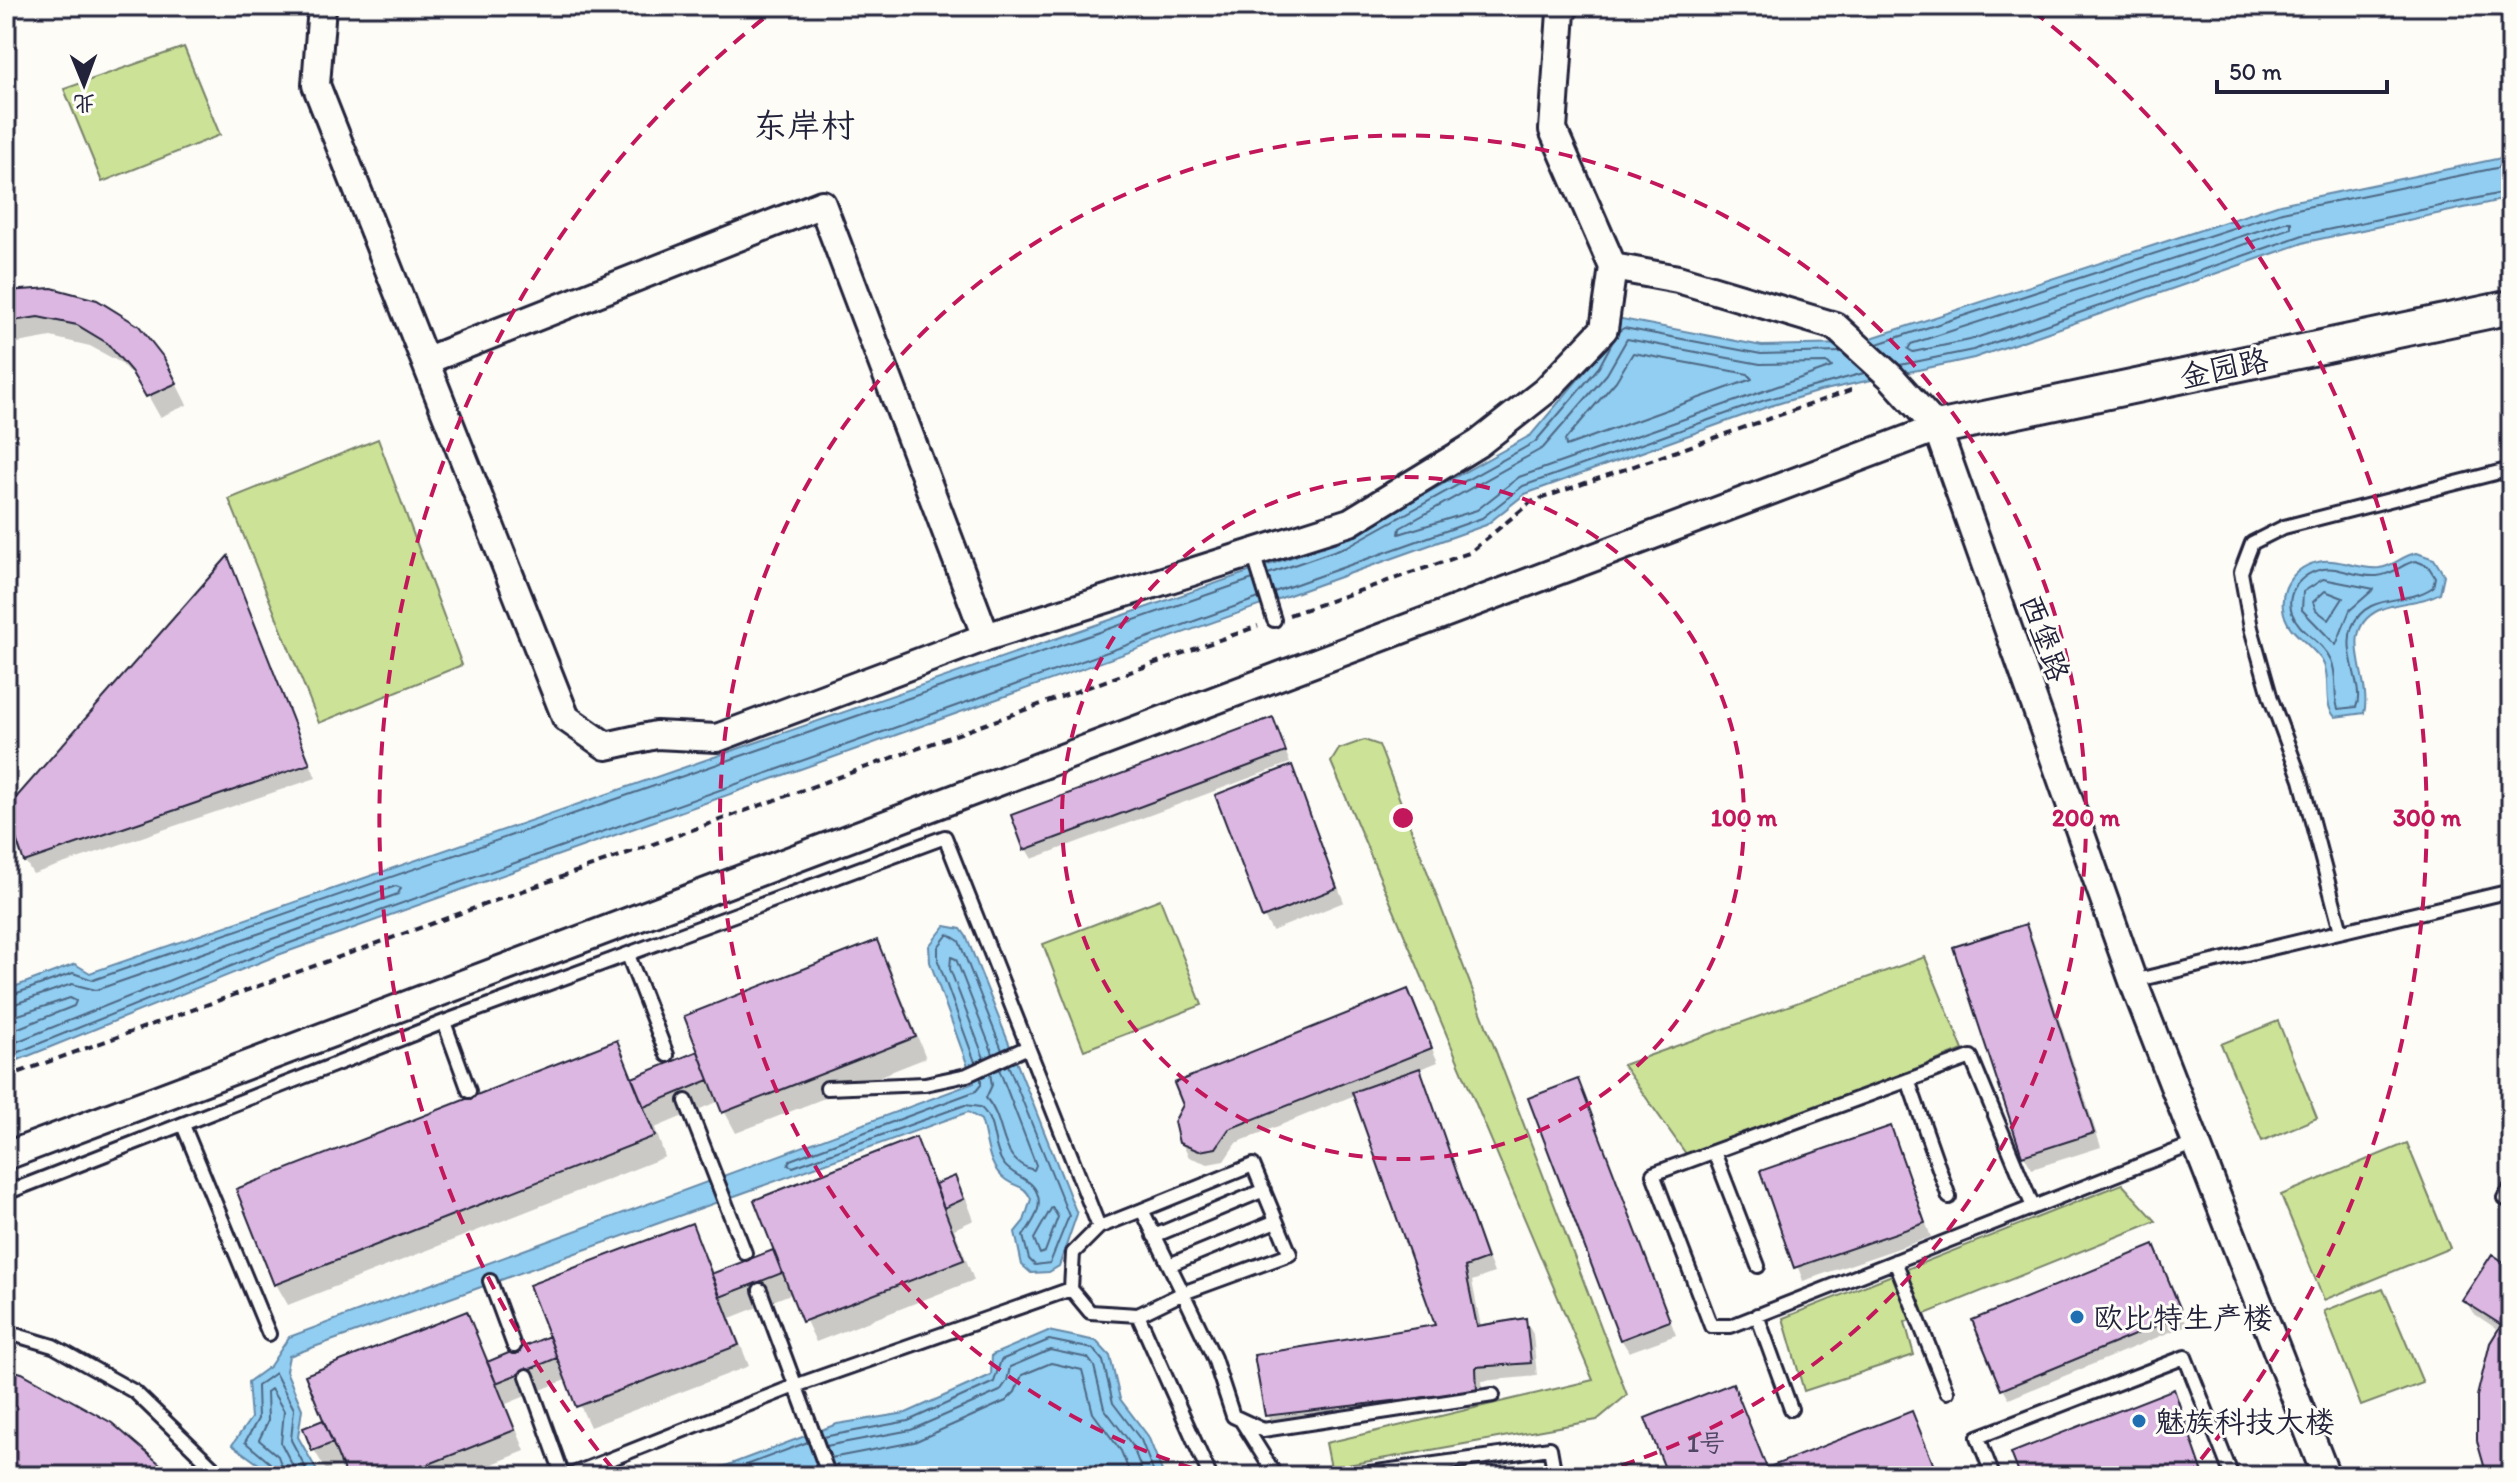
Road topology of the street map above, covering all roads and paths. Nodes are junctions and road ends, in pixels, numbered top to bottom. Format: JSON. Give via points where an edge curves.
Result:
{"nodes":[{"id":1,"x":322,"y":6,"type":"edge"},
{"id":2,"x":1566,"y":6,"type":"edge"},
{"id":3,"x":1613,"y":267,"type":"junction"},
{"id":4,"x":2511,"y":307,"type":"edge"},
{"id":5,"x":425,"y":361,"type":"junction"},
{"id":6,"x":1854,"y":389,"type":"dead end"},
{"id":7,"x":1937,"y":428,"type":"junction"},
{"id":8,"x":2511,"y":469,"type":"edge"},
{"id":9,"x":1253,"y":553,"type":"junction"},
{"id":10,"x":1274,"y":620,"type":"junction"},
{"id":11,"x":986,"y":637,"type":"junction"},
{"id":12,"x":2511,"y":891,"type":"edge"},
{"id":13,"x":2341,"y":931,"type":"junction"},
{"id":14,"x":628,"y":955,"type":"junction"},
{"id":15,"x":2133,"y":981,"type":"junction"},
{"id":16,"x":444,"y":1022,"type":"junction"},
{"id":17,"x":1023,"y":1050,"type":"junction"},
{"id":18,"x":667,"y":1055,"type":"dead end"},
{"id":19,"x":6,"y":1077,"type":"edge"},
{"id":20,"x":1908,"y":1080,"type":"junction"},
{"id":21,"x":827,"y":1088,"type":"dead end"},
{"id":22,"x":469,"y":1091,"type":"dead end"},
{"id":23,"x":686,"y":1101,"type":"dead end"},
{"id":24,"x":183,"y":1125,"type":"junction"},
{"id":25,"x":2196,"y":1143,"type":"junction"},
{"id":26,"x":1714,"y":1152,"type":"junction"},
{"id":27,"x":6,"y":1156,"type":"edge"},
{"id":28,"x":2511,"y":1187,"type":"edge"},
{"id":29,"x":1264,"y":1190,"type":"junction"},
{"id":30,"x":6,"y":1193,"type":"edge"},
{"id":31,"x":1949,"y":1197,"type":"dead end"},
{"id":32,"x":2511,"y":1202,"type":"edge"},
{"id":33,"x":2033,"y":1207,"type":"junction"},
{"id":34,"x":1142,"y":1210,"type":"junction"},
{"id":35,"x":1276,"y":1221,"type":"junction"},
{"id":36,"x":1099,"y":1227,"type":"junction"},
{"id":37,"x":1154,"y":1236,"type":"junction"},
{"id":38,"x":745,"y":1253,"type":"dead end"},
{"id":39,"x":1895,"y":1261,"type":"junction"},
{"id":40,"x":1169,"y":1265,"type":"junction"},
{"id":41,"x":1758,"y":1266,"type":"dead end"},
{"id":42,"x":490,"y":1281,"type":"dead end"},
{"id":43,"x":1071,"y":1289,"type":"junction"},
{"id":44,"x":760,"y":1290,"type":"dead end"},
{"id":45,"x":1183,"y":1293,"type":"junction"},
{"id":46,"x":1138,"y":1315,"type":"junction"},
{"id":47,"x":1757,"y":1315,"type":"junction"},
{"id":48,"x":6,"y":1331,"type":"edge"},
{"id":49,"x":269,"y":1334,"type":"dead end"},
{"id":50,"x":514,"y":1346,"type":"dead end"},
{"id":51,"x":527,"y":1376,"type":"dead end"},
{"id":52,"x":795,"y":1386,"type":"junction"},
{"id":53,"x":1947,"y":1392,"type":"dead end"},
{"id":54,"x":1493,"y":1395,"type":"dead end"},
{"id":55,"x":1791,"y":1409,"type":"dead end"},
{"id":56,"x":1241,"y":1420,"type":"junction"},
{"id":57,"x":2322,"y":1475,"type":"edge"},
{"id":58,"x":222,"y":1476,"type":"edge"},
{"id":59,"x":565,"y":1476,"type":"edge"},
{"id":60,"x":829,"y":1476,"type":"edge"},
{"id":61,"x":1210,"y":1476,"type":"edge"},
{"id":62,"x":1276,"y":1476,"type":"edge"},
{"id":63,"x":1348,"y":1476,"type":"edge"},
{"id":64,"x":1555,"y":1476,"type":"edge"},
{"id":65,"x":1993,"y":1476,"type":"edge"},
{"id":66,"x":2232,"y":1476,"type":"edge"}],
"edges":[{"from":1,"to":5,"type":"street","via":[[316,85]]},
{"from":2,"to":3,"type":"street","via":[[1561,12],[1553,130]]},
{"from":3,"to":7,"type":"street","name":"西堡路","via":[[1678,279],[1840,329]]},
{"from":3,"to":9,"type":"street","via":[[1604,329],[1545,391],[1490,435],[1350,522]]},
{"from":4,"to":7,"type":"street","name":"金园路"},
{"from":5,"to":11,"type":"street","via":[[566,718],[606,746],[656,735],[717,738]]},
{"from":5,"to":11,"type":"street","via":[[822,204]]},
{"from":6,"to":10,"type":"path","via":[[1531,502],[1469,553]]},
{"from":7,"to":15,"type":"street","name":"西堡路"},
{"from":7,"to":27,"type":"street"},
{"from":8,"to":13,"type":"lane","via":[[2284,527],[2252,543],[2241,572],[2251,628],[2301,780]]},
{"from":9,"to":10,"type":"lane"},
{"from":9,"to":11,"type":"street"},
{"from":10,"to":19,"type":"path"},
{"from":12,"to":13,"type":"lane"},
{"from":13,"to":15,"type":"lane"},
{"from":14,"to":16,"type":"lane"},
{"from":14,"to":17,"type":"lane","via":[[945,837]]},
{"from":14,"to":18,"type":"lane"},
{"from":15,"to":25,"type":"street","name":"西堡路"},
{"from":16,"to":22,"type":"lane"},
{"from":16,"to":24,"type":"lane"},
{"from":17,"to":21,"type":"lane","via":[[967,1075],[889,1088]]},
{"from":17,"to":36,"type":"lane"},
{"from":20,"to":26,"type":"lane"},
{"from":20,"to":31,"type":"lane"},
{"from":20,"to":33,"type":"lane","via":[[1971,1057]]},
{"from":23,"to":38,"type":"lane"},
{"from":24,"to":30,"type":"lane"},
{"from":24,"to":49,"type":"lane"},
{"from":25,"to":33,"type":"lane"},
{"from":25,"to":57,"type":"street","name":"西堡路"},
{"from":26,"to":41,"type":"lane"},
{"from":26,"to":47,"type":"lane","via":[[1653,1174],[1711,1326],[1731,1326]]},
{"from":28,"to":32,"type":"lane","via":[[2504,1198]]},
{"from":29,"to":34,"type":"lane","via":[[1253,1165]]},
{"from":29,"to":35,"type":"lane"},
{"from":29,"to":37,"type":"lane"},
{"from":33,"to":39,"type":"lane"},
{"from":34,"to":36,"type":"lane"},
{"from":34,"to":37,"type":"lane"},
{"from":35,"to":40,"type":"lane"},
{"from":35,"to":45,"type":"lane","via":[[1290,1254]]},
{"from":36,"to":43,"type":"lane","via":[[1073,1253]]},
{"from":37,"to":40,"type":"lane"},
{"from":39,"to":47,"type":"lane"},
{"from":39,"to":53,"type":"lane"},
{"from":40,"to":45,"type":"lane"},
{"from":42,"to":50,"type":"lane"},
{"from":43,"to":46,"type":"lane","via":[[1090,1312]]},
{"from":43,"to":52,"type":"lane"},
{"from":44,"to":52,"type":"lane"},
{"from":45,"to":46,"type":"lane"},
{"from":45,"to":56,"type":"lane","via":[[1214,1358],[1233,1416]]},
{"from":46,"to":61,"type":"lane"},
{"from":47,"to":55,"type":"lane"},
{"from":48,"to":58,"type":"lane","via":[[53,1346],[135,1392]]},
{"from":51,"to":59,"type":"lane"},
{"from":52,"to":59,"type":"lane"},
{"from":52,"to":60,"type":"lane"},
{"from":54,"to":56,"type":"lane","via":[[1263,1430]]},
{"from":56,"to":62,"type":"lane"},
{"from":63,"to":64,"type":"lane","via":[[1550,1448]]},
{"from":65,"to":66,"type":"lane","via":[[1978,1437],[2185,1357]]}]}
